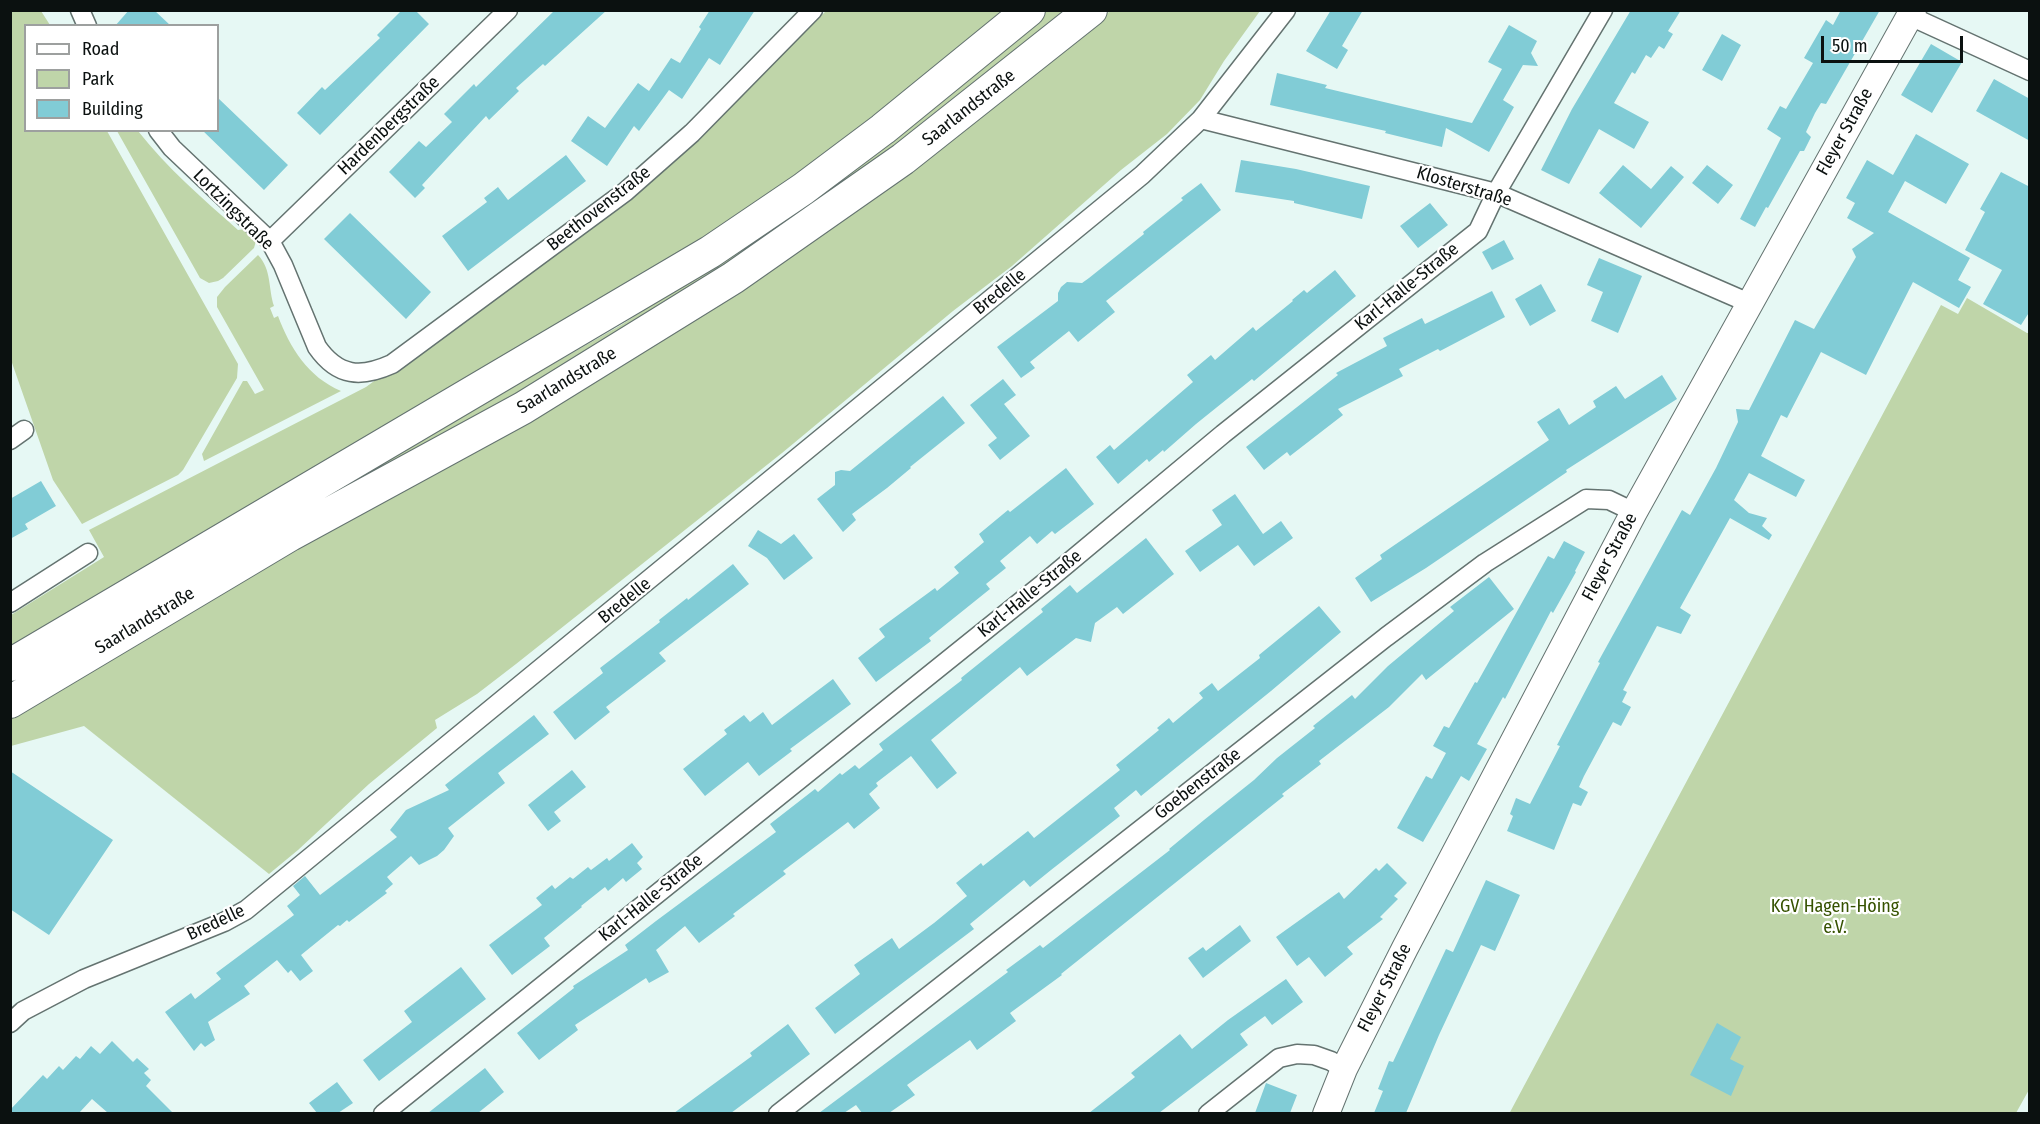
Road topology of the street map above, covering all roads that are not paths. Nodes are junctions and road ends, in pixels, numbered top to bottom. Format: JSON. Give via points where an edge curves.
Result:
{"nodes":[{"id":1,"x":508,"y":10,"type":"edge"},
{"id":2,"x":813,"y":10,"type":"edge"},
{"id":3,"x":1029,"y":10,"type":"edge"},
{"id":4,"x":1091,"y":10,"type":"edge"},
{"id":5,"x":1286,"y":10,"type":"edge"},
{"id":6,"x":1603,"y":10,"type":"edge"},
{"id":7,"x":1912,"y":13,"type":"edge"},
{"id":8,"x":2030,"y":71,"type":"edge"},
{"id":9,"x":1201,"y":119,"type":"junction"},
{"id":10,"x":159,"y":132,"type":"edge"},
{"id":11,"x":1496,"y":193,"type":"junction"},
{"id":12,"x":270,"y":241,"type":"junction"},
{"id":13,"x":1749,"y":303,"type":"junction"},
{"id":14,"x":361,"y":374,"type":"joint"},
{"id":15,"x":1634,"y":512,"type":"junction"},
{"id":16,"x":88,"y":553,"type":"dead end"},
{"id":17,"x":10,"y":603,"type":"edge"},
{"id":18,"x":10,"y":665,"type":"edge"},
{"id":19,"x":10,"y":702,"type":"edge"},
{"id":20,"x":10,"y":1023,"type":"edge"},
{"id":21,"x":1344,"y":1069,"type":"junction"},
{"id":22,"x":383,"y":1113,"type":"edge"},
{"id":23,"x":778,"y":1113,"type":"edge"},
{"id":24,"x":1208,"y":1113,"type":"edge"},
{"id":25,"x":1326,"y":1113,"type":"edge"}],
"edges":[{"from":1,"to":12,"type":"street","name":"Hardenbergstraße"},
{"from":2,"to":14,"type":"street","name":"Beethovenstraße","via":[[692,133],[625,192],[392,364]]},
{"from":3,"to":18,"type":"highway","name":"Saarlandstraße","via":[[883,129],[710,252]]},
{"from":4,"to":19,"type":"highway","name":"Saarlandstraße","via":[[903,159],[733,278],[523,408],[290,535]]},
{"from":5,"to":9,"type":"street","name":"Bredelle"},
{"from":6,"to":11,"type":"street","name":"Karl-Halle-Straße"},
{"from":7,"to":8,"type":"street"},
{"from":7,"to":13,"type":"street","name":"Fleyer Straße"},
{"from":9,"to":11,"type":"street","name":"Klosterstraße"},
{"from":9,"to":20,"type":"street","name":"Bredelle","via":[[1142,175],[246,910],[84,979],[23,1011]]},
{"from":10,"to":12,"type":"street","name":"Lortzingstraße","via":[[171,148]]},
{"from":11,"to":13,"type":"street","name":"Klosterstraße"},
{"from":11,"to":22,"type":"street","name":"Karl-Halle-Straße","via":[[1478,231]]},
{"from":12,"to":14,"type":"street","name":"Lortzingstraße","via":[[322,356],[346,372]]},
{"from":13,"to":15,"type":"street","name":"Fleyer Straße"},
{"from":15,"to":21,"type":"street","name":"Fleyer Straße"},
{"from":15,"to":23,"type":"street","name":"Goebenstraße","via":[[1608,500],[1586,500],[1485,563]]},
{"from":16,"to":17,"type":"street"},
{"from":21,"to":24,"type":"street","via":[[1314,1055],[1279,1058]]},
{"from":21,"to":25,"type":"street","name":"Fleyer Straße"}]}
